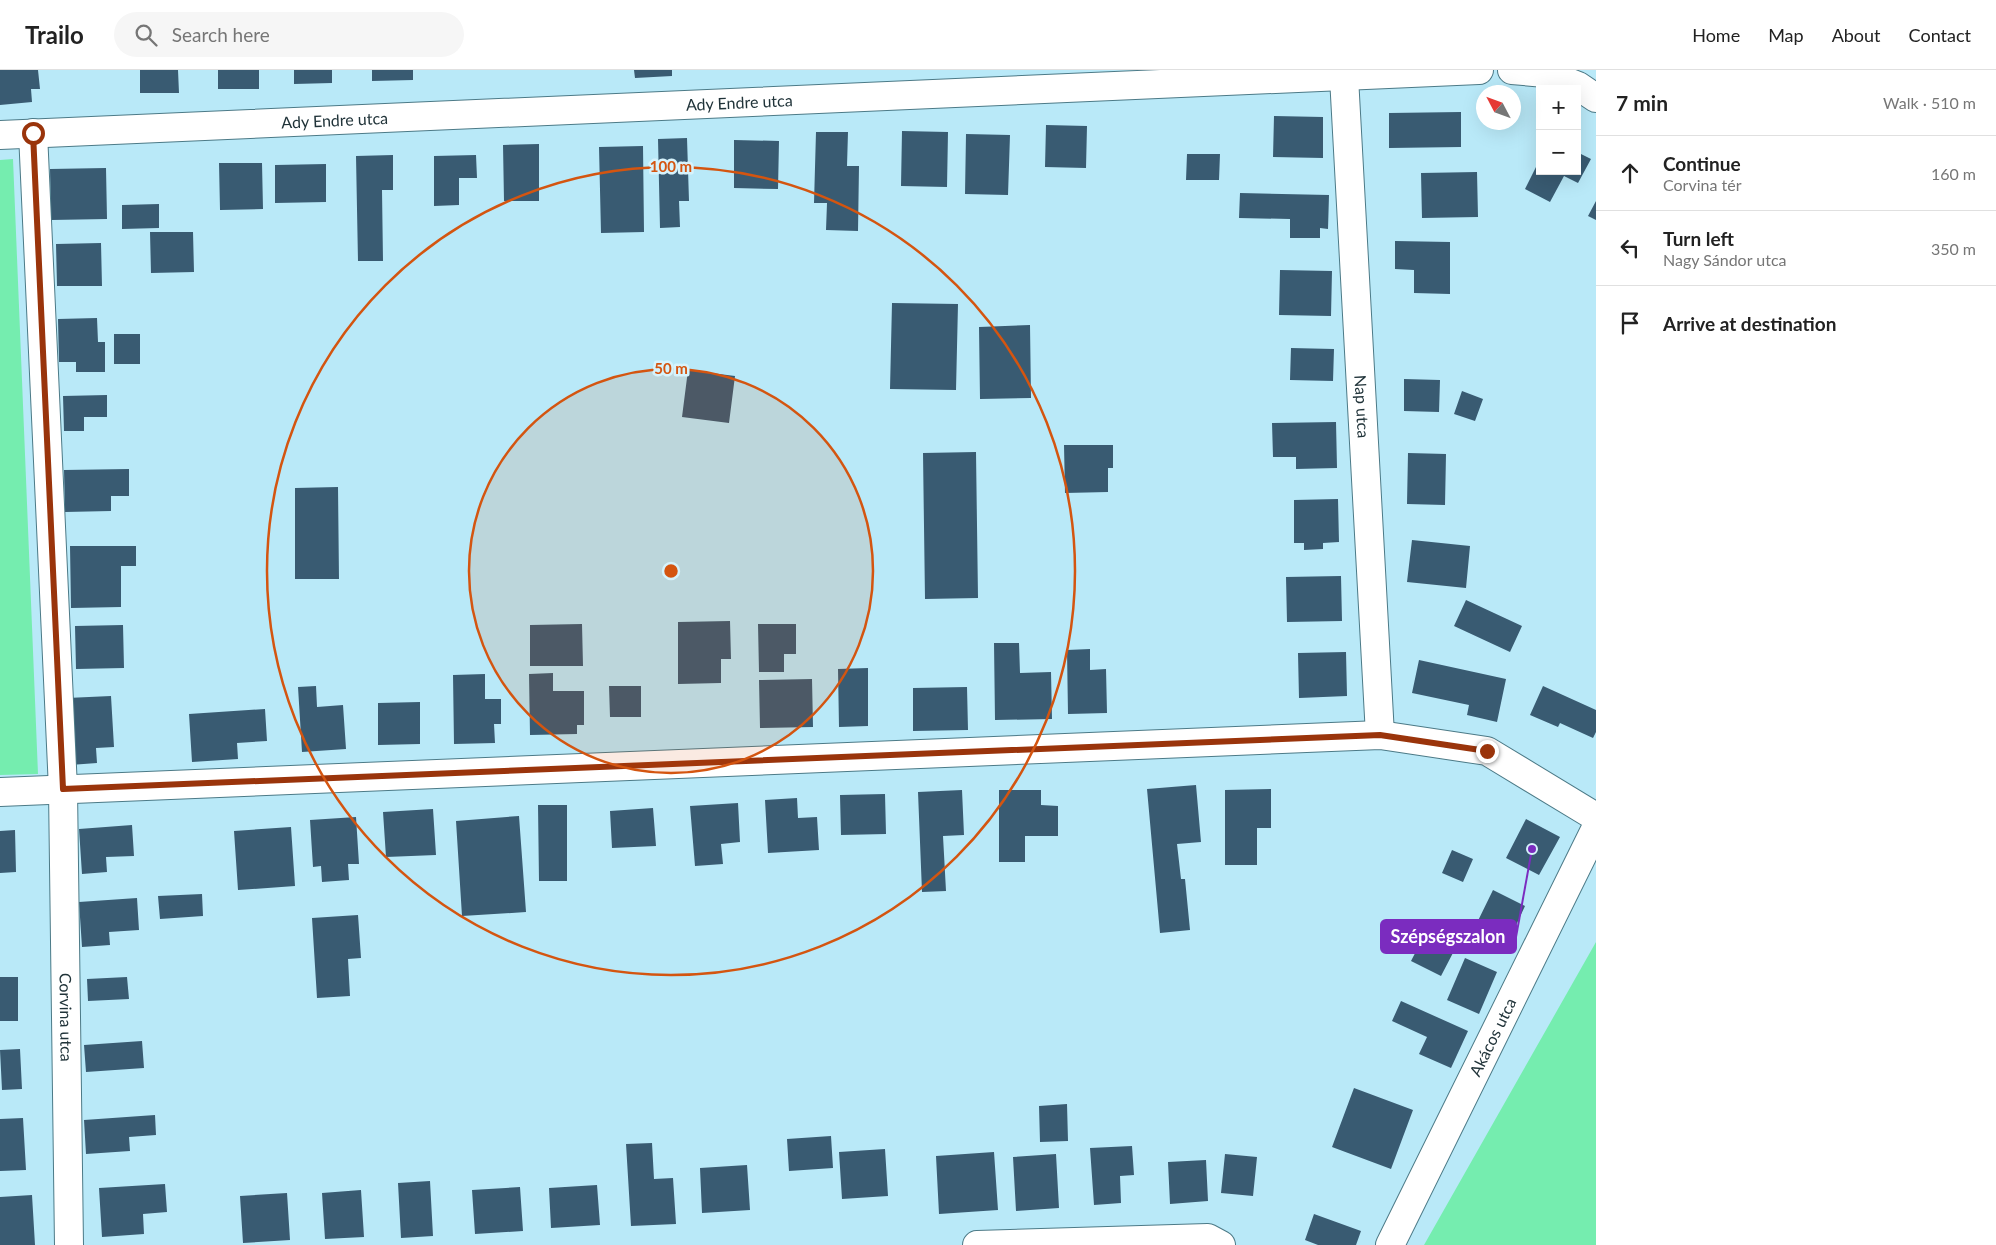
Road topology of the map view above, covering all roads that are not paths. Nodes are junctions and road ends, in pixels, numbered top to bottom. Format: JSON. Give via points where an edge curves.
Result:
{"nodes":[{"id":1,"x":1479,"y":70,"type":"edge"},
{"id":2,"x":1512,"y":70,"type":"edge"},
{"id":3,"x":1344,"y":77,"type":"junction"},
{"id":4,"x":1596,"y":98,"type":"edge"},
{"id":5,"x":33,"y":133,"type":"junction"},
{"id":6,"x":0,"y":135,"type":"edge"},
{"id":7,"x":1380,"y":735,"type":"junction"},
{"id":8,"x":63,"y":789,"type":"junction"},
{"id":9,"x":0,"y":792,"type":"edge"},
{"id":10,"x":1596,"y":817,"type":"edge"},
{"id":11,"x":1596,"y":828,"type":"edge"},
{"id":12,"x":69,"y":1245,"type":"edge"},
{"id":13,"x":976,"y":1245,"type":"edge"},
{"id":14,"x":1221,"y":1245,"type":"edge"},
{"id":15,"x":1390,"y":1245,"type":"edge"}],
"edges":[{"from":1,"to":3,"type":"street","name":"Ady Endre utca"},
{"from":2,"to":4,"type":"street","via":[[1545,72],[1578,86]]},
{"from":3,"to":5,"type":"street","name":"Ady Endre utca"},
{"from":3,"to":7,"type":"street","name":"Nap utca"},
{"from":5,"to":6,"type":"street","name":"Ady Endre utca"},
{"from":5,"to":8,"type":"street","name":"Corvina utca"},
{"from":7,"to":8,"type":"street"},
{"from":7,"to":10,"type":"street","via":[[1487,751]]},
{"from":8,"to":9,"type":"street"},
{"from":8,"to":12,"type":"street","name":"Corvina utca"},
{"from":11,"to":15,"type":"street","name":"Akácos utca"},
{"from":13,"to":14,"type":"street","via":[[1208,1238]]}]}
